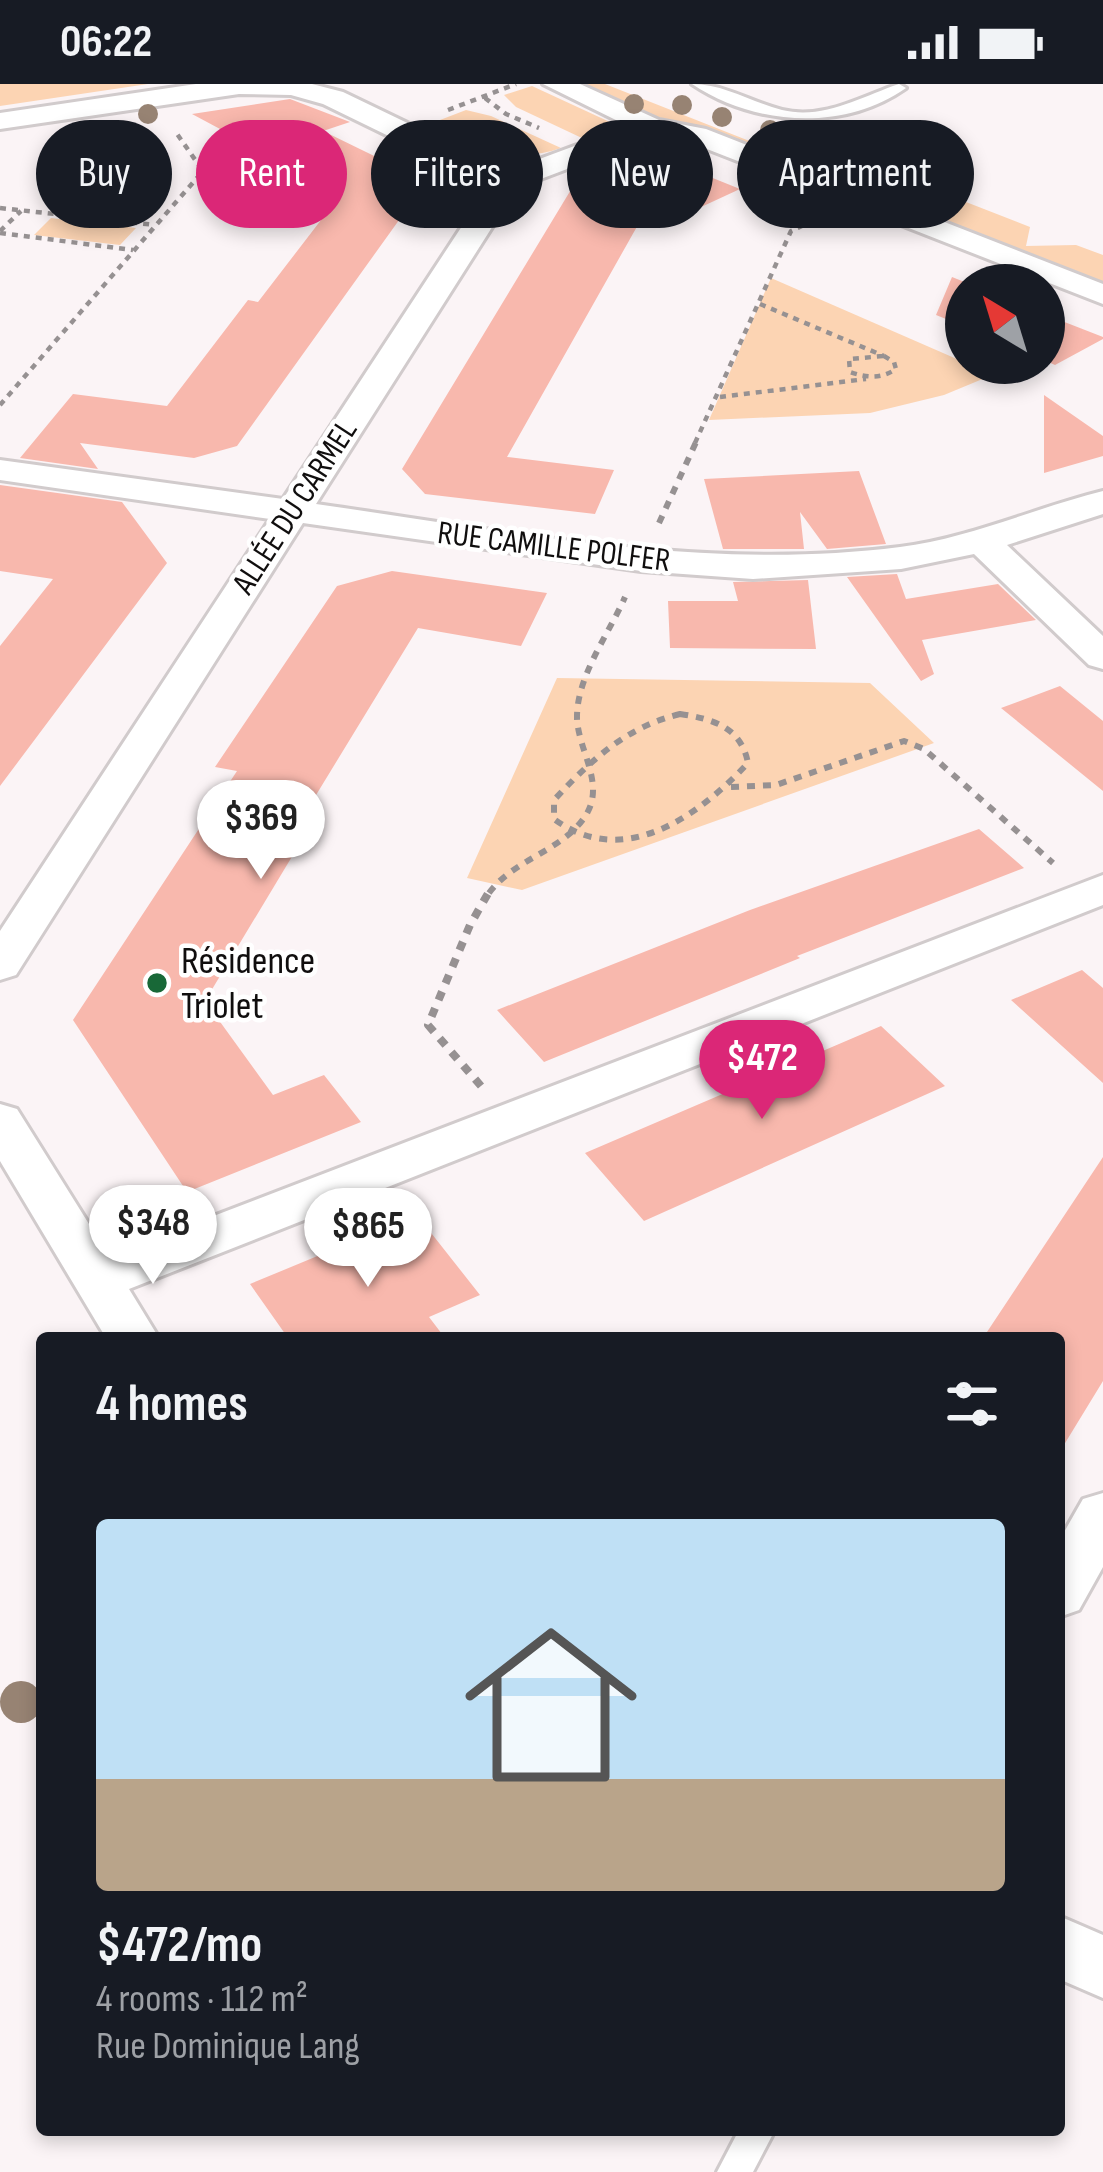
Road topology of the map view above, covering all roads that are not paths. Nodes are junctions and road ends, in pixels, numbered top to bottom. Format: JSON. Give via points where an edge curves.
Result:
{"nodes":[{"id":1,"x":557,"y":84,"type":"edge"},
{"id":2,"x":699,"y":84,"type":"edge"},
{"id":3,"x":899,"y":88,"type":"dead end"},
{"id":4,"x":378,"y":120,"type":"edge"},
{"id":5,"x":637,"y":120,"type":"edge"},
{"id":6,"x":0,"y":121,"type":"edge"},
{"id":7,"x":713,"y":142,"type":"edge"},
{"id":8,"x":476,"y":228,"type":"edge"},
{"id":9,"x":1103,"y":296,"type":"edge"},
{"id":10,"x":0,"y":470,"type":"edge"},
{"id":11,"x":1103,"y":502,"type":"edge"},
{"id":12,"x":292,"y":511,"type":"junction"},
{"id":13,"x":982,"y":541,"type":"junction"},
{"id":14,"x":1103,"y":657,"type":"edge"},
{"id":15,"x":1098,"y":897,"type":"edge"},
{"id":16,"x":0,"y":965,"type":"edge"},
{"id":17,"x":0,"y":1121,"type":"edge"},
{"id":18,"x":99,"y":1280,"type":"junction"},
{"id":19,"x":129,"y":1332,"type":"edge"},
{"id":20,"x":1103,"y":1515,"type":"edge"},
{"id":21,"x":1065,"y":1582,"type":"edge"},
{"id":22,"x":1065,"y":1949,"type":"edge"},
{"id":23,"x":1103,"y":1968,"type":"edge"},
{"id":24,"x":755,"y":2136,"type":"edge"},
{"id":25,"x":734,"y":2172,"type":"edge"}],
"edges":[{"from":1,"to":5,"type":"street"},
{"from":2,"to":3,"type":"lane","via":[[801,120],[845,112]]},
{"from":4,"to":6,"type":"street","via":[[292,88],[238,86]]},
{"from":7,"to":9,"type":"street"},
{"from":8,"to":12,"type":"street","name":"ALLÉE DU CARMEL"},
{"from":10,"to":12,"type":"street","name":"RUE CAMILLE POLFER"},
{"from":11,"to":13,"type":"street","name":"RUE CAMILLE POLFER"},
{"from":12,"to":13,"type":"street","name":"RUE CAMILLE POLFER","via":[[753,568],[901,558]]},
{"from":12,"to":16,"type":"street","name":"ALLÉE DU CARMEL"},
{"from":13,"to":14,"type":"street"},
{"from":15,"to":18,"type":"street"},
{"from":17,"to":18,"type":"street"},
{"from":18,"to":19,"type":"street"},
{"from":20,"to":21,"type":"street"},
{"from":22,"to":23,"type":"street"},
{"from":24,"to":25,"type":"lane"}]}
